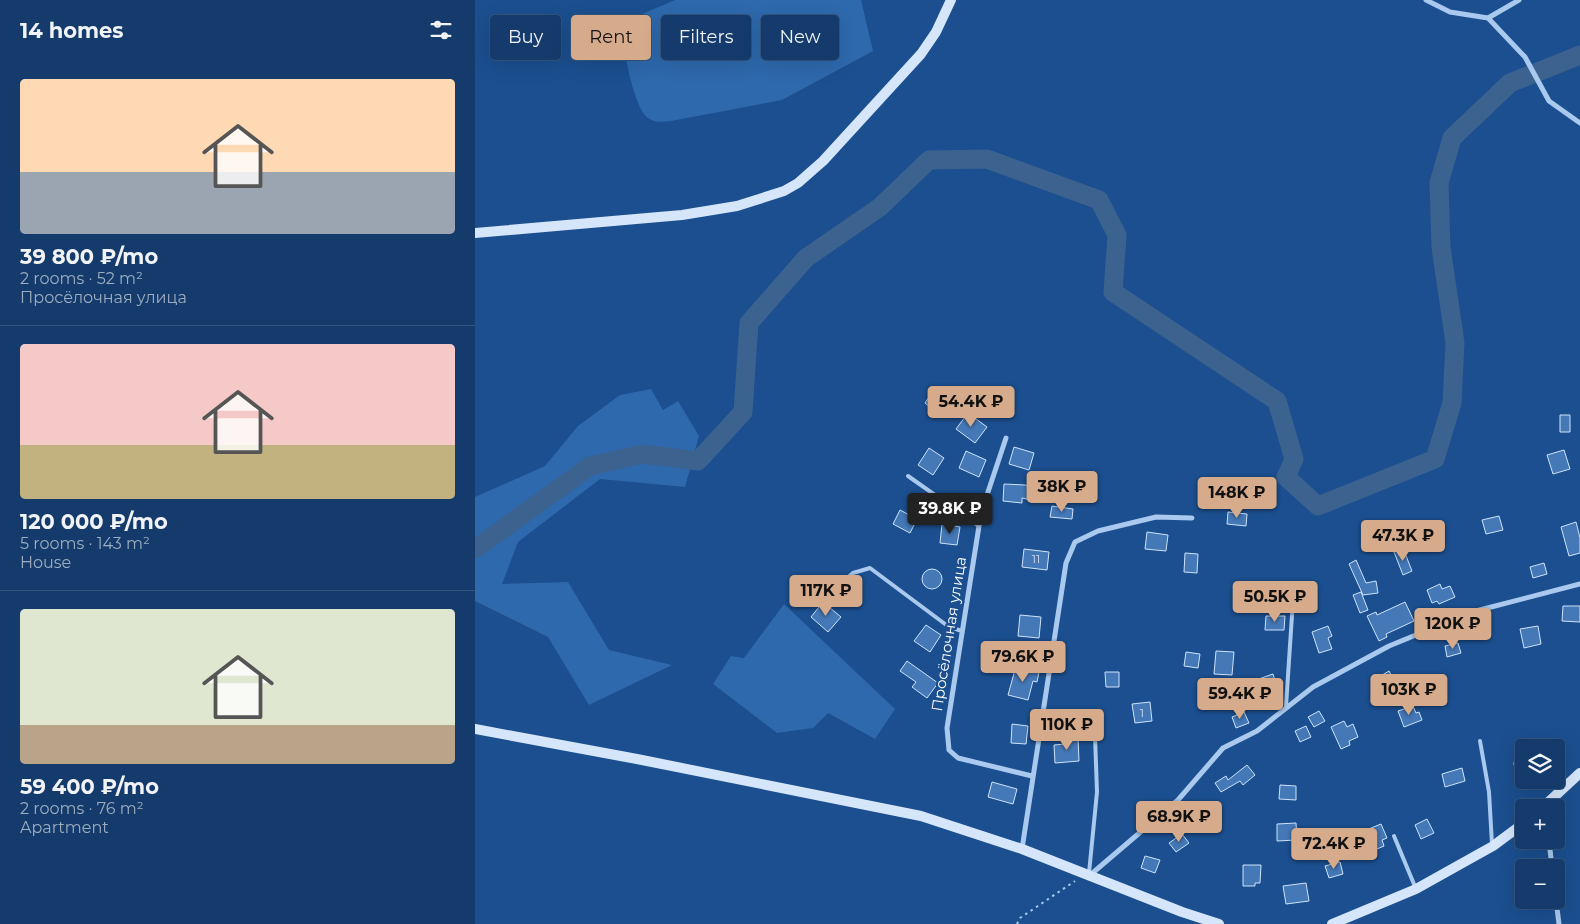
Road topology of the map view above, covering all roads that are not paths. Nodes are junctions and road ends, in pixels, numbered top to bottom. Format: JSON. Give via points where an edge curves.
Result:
{"nodes":[{"id":1,"x":951,"y":0,"type":"edge"},
{"id":2,"x":1426,"y":0,"type":"edge"},
{"id":3,"x":1519,"y":0,"type":"edge"},
{"id":4,"x":1488,"y":18,"type":"junction"},
{"id":5,"x":1580,"y":123,"type":"edge"},
{"id":6,"x":475,"y":233,"type":"edge"},
{"id":7,"x":1006,"y":438,"type":"dead end"},
{"id":8,"x":908,"y":476,"type":"dead end"},
{"id":9,"x":1192,"y":518,"type":"dead end"},
{"id":10,"x":979,"y":526,"type":"junction"},
{"id":11,"x":1580,"y":584,"type":"edge"},
{"id":12,"x":832,"y":591,"type":"dead end"},
{"id":13,"x":1293,"y":600,"type":"dead end"},
{"id":14,"x":963,"y":631,"type":"junction"},
{"id":15,"x":1286,"y":706,"type":"junction"},
{"id":16,"x":475,"y":729,"type":"edge"},
{"id":17,"x":1095,"y":736,"type":"dead end"},
{"id":18,"x":1480,"y":741,"type":"dead end"},
{"id":19,"x":1580,"y":773,"type":"edge"},
{"id":20,"x":1032,"y":776,"type":"junction"},
{"id":21,"x":1552,"y":799,"type":"edge"},
{"id":22,"x":1515,"y":830,"type":"edge"},
{"id":23,"x":1394,"y":836,"type":"dead end"},
{"id":24,"x":1493,"y":846,"type":"junction"},
{"id":25,"x":1022,"y":849,"type":"junction"},
{"id":26,"x":1089,"y":876,"type":"junction"},
{"id":27,"x":1415,"y":888,"type":"junction"},
{"id":28,"x":1557,"y":909,"type":"edge"},
{"id":29,"x":1219,"y":924,"type":"edge"},
{"id":30,"x":1333,"y":924,"type":"edge"},
{"id":31,"x":1559,"y":924,"type":"edge"}],
"edges":[{"from":1,"to":6,"type":"street","via":[[921,54],[823,161],[784,192],[737,206],[682,215]]},
{"from":2,"to":4,"type":"street","via":[[1450,12]]},
{"from":3,"to":4,"type":"street"},
{"from":4,"to":5,"type":"street","via":[[1525,57],[1549,101]]},
{"from":7,"to":10,"type":"street","name":"Просёлочная улица"},
{"from":8,"to":10,"type":"lane"},
{"from":9,"to":20,"type":"street","via":[[1155,517],[1098,531],[1075,542],[1066,563]]},
{"from":10,"to":14,"type":"street","name":"Просёлочная улица"},
{"from":11,"to":15,"type":"street","via":[[1472,612],[1389,646],[1313,687]]},
{"from":12,"to":14,"type":"lane","via":[[853,573],[870,568],[949,627]]},
{"from":13,"to":15,"type":"lane"},
{"from":14,"to":20,"type":"street","name":"Просёлочная улица","via":[[947,728],[949,750],[958,758]]},
{"from":15,"to":26,"type":"street","via":[[1257,730],[1223,748],[1178,800]]},
{"from":16,"to":25,"type":"street","via":[[921,816]]},
{"from":17,"to":26,"type":"lane","via":[[1097,792]]},
{"from":18,"to":24,"type":"lane","via":[[1489,792]]},
{"from":19,"to":21,"type":"street"},
{"from":20,"to":25,"type":"street"},
{"from":22,"to":24,"type":"street"},
{"from":23,"to":27,"type":"lane"},
{"from":24,"to":27,"type":"street"},
{"from":25,"to":26,"type":"street"},
{"from":26,"to":29,"type":"street"},
{"from":27,"to":30,"type":"street"},
{"from":28,"to":31,"type":"street"}]}
